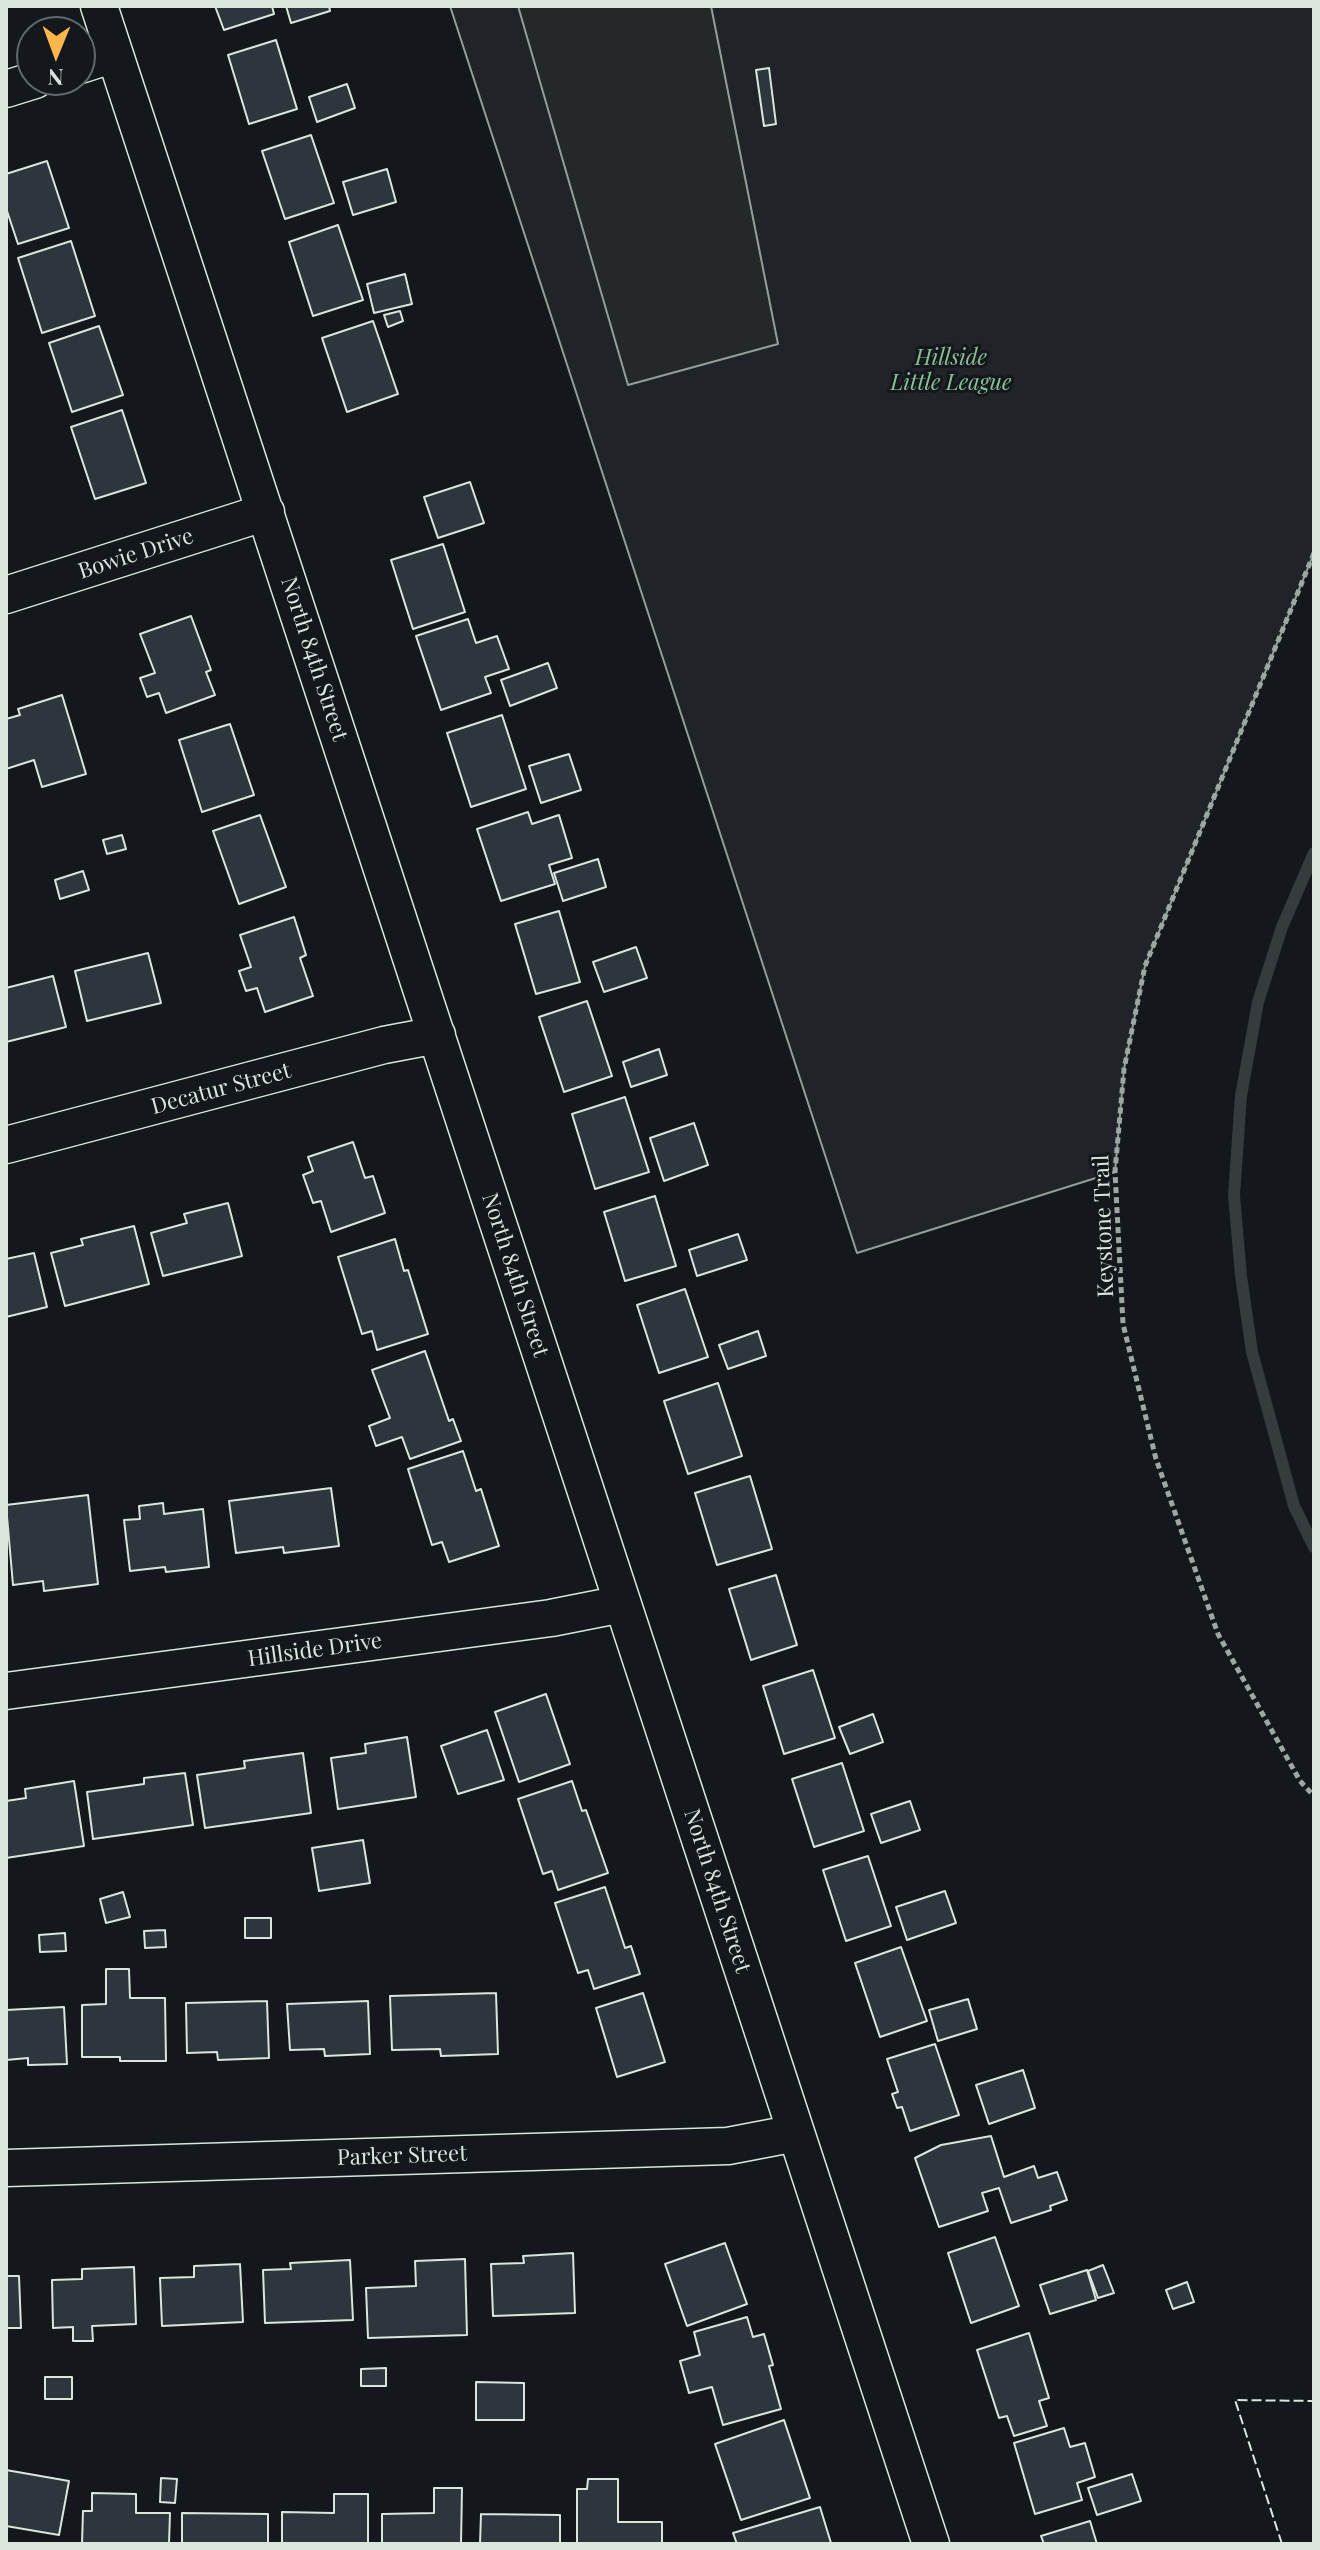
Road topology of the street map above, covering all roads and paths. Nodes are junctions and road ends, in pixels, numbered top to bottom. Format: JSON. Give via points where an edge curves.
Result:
{"nodes":[{"id":1,"x":99,"y":6,"type":"edge"},
{"id":2,"x":114,"y":54,"type":"junction"},
{"id":3,"x":96,"y":60,"type":"edge"},
{"id":4,"x":266,"y":512,"type":"junction"},
{"id":5,"x":1314,"y":553,"type":"edge"},
{"id":6,"x":6,"y":595,"type":"edge"},
{"id":7,"x":437,"y":1035,"type":"junction"},
{"id":8,"x":6,"y":1145,"type":"edge"},
{"id":9,"x":622,"y":1604,"type":"junction"},
{"id":10,"x":6,"y":1691,"type":"edge"},
{"id":11,"x":1314,"y":1796,"type":"edge"},
{"id":12,"x":796,"y":2133,"type":"junction"},
{"id":13,"x":6,"y":2168,"type":"edge"},
{"id":14,"x":931,"y":2544,"type":"edge"}],
"edges":[{"from":1,"to":2,"type":"street","name":"North 84th Street"},
{"from":2,"to":3,"type":"street"},
{"from":2,"to":4,"type":"street","name":"North 84th Street"},
{"from":4,"to":6,"type":"street","name":"Bowie Drive"},
{"from":4,"to":7,"type":"street","name":"North 84th Street"},
{"from":5,"to":11,"type":"path","name":"Keystone Trail","via":[[1145,966],[1124,1069],[1115,1172],[1123,1324],[1156,1459],[1218,1634],[1300,1781]]},
{"from":7,"to":8,"type":"street","name":"Decatur Street"},
{"from":7,"to":9,"type":"street","name":"North 84th Street"},
{"from":9,"to":10,"type":"street","name":"Hillside Drive"},
{"from":9,"to":12,"type":"street","name":"North 84th Street"},
{"from":12,"to":13,"type":"street","name":"Parker Street","via":[[728,2146]]},
{"from":12,"to":14,"type":"street","name":"North 84th Street"}]}
